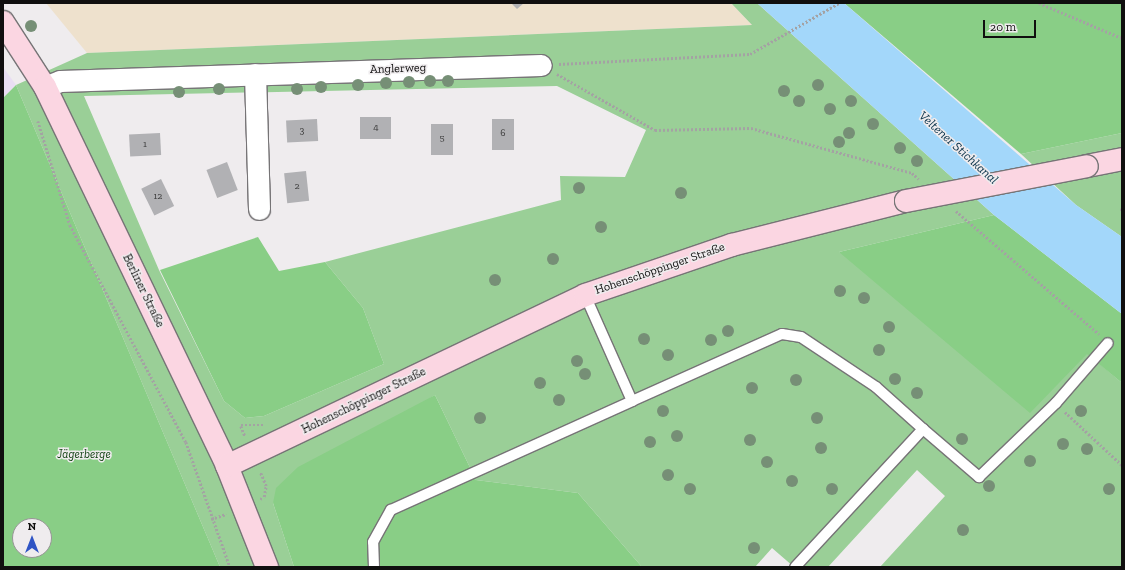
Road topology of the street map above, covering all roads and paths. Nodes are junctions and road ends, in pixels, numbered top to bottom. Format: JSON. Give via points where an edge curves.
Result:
{"nodes":[{"id":1,"x":839,"y":3,"type":"edge"},
{"id":2,"x":1039,"y":3,"type":"edge"},
{"id":3,"x":3,"y":22,"type":"edge"},
{"id":4,"x":1122,"y":38,"type":"edge"},
{"id":5,"x":541,"y":65,"type":"junction"},
{"id":6,"x":255,"y":74,"type":"junction"},
{"id":7,"x":45,"y":86,"type":"junction"},
{"id":8,"x":35,"y":113,"type":"dead end"},
{"id":9,"x":1122,"y":159,"type":"edge"},
{"id":10,"x":924,"y":183,"type":"dead end"},
{"id":11,"x":259,"y":209,"type":"dead end"},
{"id":12,"x":954,"y":209,"type":"dead end"},
{"id":13,"x":585,"y":295,"type":"junction"},
{"id":14,"x":1108,"y":342,"type":"joint"},
{"id":15,"x":632,"y":401,"type":"junction"},
{"id":16,"x":1056,"y":403,"type":"junction"},
{"id":17,"x":923,"y":428,"type":"junction"},
{"id":18,"x":1122,"y":465,"type":"edge"},
{"id":19,"x":227,"y":466,"type":"junction"},
{"id":20,"x":230,"y":567,"type":"edge"},
{"id":21,"x":267,"y":567,"type":"edge"},
{"id":22,"x":374,"y":567,"type":"edge"},
{"id":23,"x":795,"y":567,"type":"edge"}],
"edges":[{"from":1,"to":5,"type":"path","via":[[777,41],[750,54]]},
{"from":2,"to":4,"type":"path"},
{"from":3,"to":7,"type":"main road","name":"Berliner Straße"},
{"from":5,"to":6,"type":"street","name":"Anglerweg"},
{"from":5,"to":10,"type":"path","via":[[655,130],[751,128],[912,172]]},
{"from":6,"to":7,"type":"street","name":"Anglerweg","via":[[60,81]]},
{"from":6,"to":11,"type":"street"},
{"from":7,"to":19,"type":"main road","name":"Berliner Straße"},
{"from":8,"to":20,"type":"path","via":[[70,225],[186,442]]},
{"from":9,"to":13,"type":"main road","name":"Hohenschöppinger Straße","bridge":true,"via":[[906,201],[732,245]]},
{"from":12,"to":14,"type":"path"},
{"from":13,"to":15,"type":"lane"},
{"from":13,"to":19,"type":"main road","name":"Hohenschöppinger Straße"},
{"from":14,"to":16,"type":"lane"},
{"from":15,"to":17,"type":"lane","via":[[782,334],[801,338],[876,387]]},
{"from":15,"to":22,"type":"lane","via":[[391,510],[373,542]]},
{"from":16,"to":17,"type":"lane","via":[[979,478]]},
{"from":16,"to":18,"type":"path"},
{"from":17,"to":23,"type":"lane"},
{"from":19,"to":21,"type":"main road","name":"Berliner Straße"}]}
